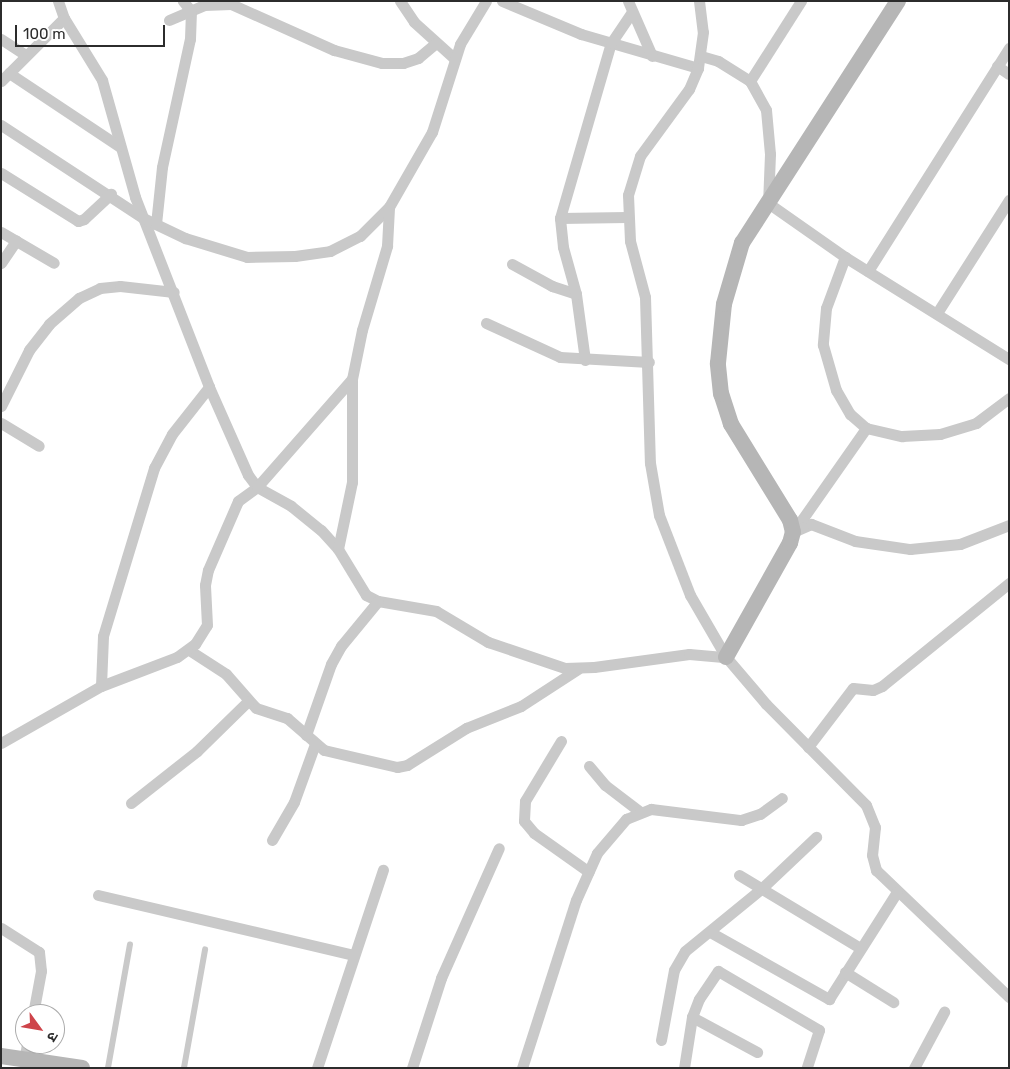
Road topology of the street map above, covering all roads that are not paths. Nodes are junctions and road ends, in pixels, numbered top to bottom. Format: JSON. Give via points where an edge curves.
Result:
{"nodes":[{"id":1,"x":58,"y":1,"type":"edge"},
{"id":2,"x":183,"y":1,"type":"edge"},
{"id":3,"x":400,"y":1,"type":"edge"},
{"id":4,"x":486,"y":1,"type":"edge"},
{"id":5,"x":502,"y":1,"type":"edge"},
{"id":6,"x":699,"y":1,"type":"edge"},
{"id":7,"x":801,"y":1,"type":"edge"},
{"id":8,"x":898,"y":1,"type":"edge"},
{"id":9,"x":220,"y":2,"type":"edge"},
{"id":10,"x":630,"y":6,"type":"edge"},
{"id":11,"x":191,"y":11,"type":"junction"},
{"id":12,"x":64,"y":18,"type":"junction"},
{"id":13,"x":169,"y":20,"type":"dead end"},
{"id":14,"x":1,"y":39,"type":"edge"},
{"id":15,"x":436,"y":43,"type":"junction"},
{"id":16,"x":611,"y":43,"type":"junction"},
{"id":17,"x":1009,"y":48,"type":"edge"},
{"id":18,"x":26,"y":55,"type":"junction"},
{"id":19,"x":652,"y":56,"type":"junction"},
{"id":20,"x":456,"y":59,"type":"junction"},
{"id":21,"x":700,"y":62,"type":"junction"},
{"id":22,"x":997,"y":66,"type":"junction"},
{"id":23,"x":1009,"y":74,"type":"edge"},
{"id":24,"x":5,"y":77,"type":"edge"},
{"id":25,"x":750,"y":80,"type":"junction"},
{"id":26,"x":1,"y":124,"type":"edge"},
{"id":27,"x":119,"y":146,"type":"junction"},
{"id":28,"x":1,"y":173,"type":"edge"},
{"id":29,"x":111,"y":194,"type":"junction"},
{"id":30,"x":1009,"y":200,"type":"edge"},
{"id":31,"x":768,"y":203,"type":"junction"},
{"id":32,"x":389,"y":207,"type":"junction"},
{"id":33,"x":627,"y":217,"type":"junction"},
{"id":34,"x":143,"y":218,"type":"junction"},
{"id":35,"x":560,"y":218,"type":"junction"},
{"id":36,"x":156,"y":224,"type":"junction"},
{"id":37,"x":1,"y":232,"type":"edge"},
{"id":38,"x":16,"y":240,"type":"junction"},
{"id":39,"x":845,"y":257,"type":"junction"},
{"id":40,"x":1,"y":263,"type":"edge"},
{"id":41,"x":54,"y":263,"type":"dead end"},
{"id":42,"x":512,"y":264,"type":"dead end"},
{"id":43,"x":868,"y":271,"type":"junction"},
{"id":44,"x":174,"y":292,"type":"junction"},
{"id":45,"x":576,"y":294,"type":"junction"},
{"id":46,"x":937,"y":313,"type":"junction"},
{"id":47,"x":486,"y":323,"type":"dead end"},
{"id":48,"x":1009,"y":359,"type":"edge"},
{"id":49,"x":585,"y":360,"type":"junction"},
{"id":50,"x":649,"y":362,"type":"junction"},
{"id":51,"x":352,"y":379,"type":"junction"},
{"id":52,"x":210,"y":388,"type":"junction"},
{"id":53,"x":1009,"y":398,"type":"edge"},
{"id":54,"x":1,"y":406,"type":"edge"},
{"id":55,"x":1,"y":423,"type":"edge"},
{"id":56,"x":866,"y":428,"type":"junction"},
{"id":57,"x":39,"y":446,"type":"dead end"},
{"id":58,"x":257,"y":487,"type":"junction"},
{"id":59,"x":1009,"y":525,"type":"edge"},
{"id":60,"x":793,"y":532,"type":"junction"},
{"id":61,"x":338,"y":549,"type":"junction"},
{"id":62,"x":1009,"y":583,"type":"edge"},
{"id":63,"x":378,"y":601,"type":"junction"},
{"id":64,"x":189,"y":650,"type":"junction"},
{"id":65,"x":726,"y":657,"type":"junction"},
{"id":66,"x":578,"y":669,"type":"junction"},
{"id":67,"x":101,"y":686,"type":"junction"},
{"id":68,"x":248,"y":701,"type":"junction"},
{"id":69,"x":306,"y":735,"type":"junction"},
{"id":70,"x":561,"y":741,"type":"dead end"},
{"id":71,"x":1,"y":743,"type":"edge"},
{"id":72,"x":315,"y":744,"type":"junction"},
{"id":73,"x":808,"y":746,"type":"junction"},
{"id":74,"x":589,"y":766,"type":"dead end"},
{"id":75,"x":782,"y":798,"type":"dead end"},
{"id":76,"x":131,"y":803,"type":"dead end"},
{"id":77,"x":639,"y":811,"type":"junction"},
{"id":78,"x":816,"y":837,"type":"dead end"},
{"id":79,"x":272,"y":840,"type":"dead end"},
{"id":80,"x":499,"y":848,"type":"dead end"},
{"id":81,"x":383,"y":870,"type":"dead end"},
{"id":82,"x":589,"y":872,"type":"junction"},
{"id":83,"x":739,"y":875,"type":"dead end"},
{"id":84,"x":761,"y":889,"type":"junction"},
{"id":85,"x":897,"y":892,"type":"junction"},
{"id":86,"x":98,"y":895,"type":"dead end"},
{"id":87,"x":1,"y":928,"type":"edge"},
{"id":88,"x":710,"y":932,"type":"junction"},
{"id":89,"x":130,"y":945,"type":"dead end"},
{"id":90,"x":860,"y":948,"type":"junction"},
{"id":91,"x":205,"y":950,"type":"dead end"},
{"id":92,"x":353,"y":955,"type":"junction"},
{"id":93,"x":845,"y":972,"type":"junction"},
{"id":94,"x":1009,"y":997,"type":"edge"},
{"id":95,"x":893,"y":1002,"type":"dead end"},
{"id":96,"x":34,"y":1004,"type":"edge"},
{"id":97,"x":944,"y":1012,"type":"dead end"},
{"id":98,"x":692,"y":1017,"type":"junction"},
{"id":99,"x":660,"y":1040,"type":"dead end"},
{"id":100,"x":756,"y":1052,"type":"dead end"},
{"id":101,"x":25,"y":1054,"type":"edge"},
{"id":102,"x":1,"y":1056,"type":"edge"},
{"id":103,"x":24,"y":1061,"type":"junction"},
{"id":104,"x":82,"y":1068,"type":"edge"},
{"id":105,"x":108,"y":1068,"type":"edge"},
{"id":106,"x":184,"y":1068,"type":"edge"},
{"id":107,"x":317,"y":1068,"type":"edge"},
{"id":108,"x":412,"y":1068,"type":"edge"},
{"id":109,"x":522,"y":1068,"type":"edge"},
{"id":110,"x":684,"y":1068,"type":"edge"},
{"id":111,"x":808,"y":1068,"type":"edge"},
{"id":112,"x":914,"y":1068,"type":"edge"}],
"edges":[{"from":1,"to":12,"type":"street"},
{"from":2,"to":11,"type":"street"},
{"from":3,"to":15,"type":"street","via":[[414,22]]},
{"from":4,"to":20,"type":"street","via":[[469,27]]},
{"from":5,"to":16,"type":"street","via":[[553,24]]},
{"from":6,"to":21,"type":"street","via":[[703,32]]},
{"from":7,"to":25,"type":"street"},
{"from":8,"to":31,"type":"street"},
{"from":9,"to":11,"type":"street"},
{"from":9,"to":15,"type":"street","via":[[242,8],[334,50],[382,63],[403,63],[418,58]]},
{"from":10,"to":16,"type":"street"},
{"from":10,"to":19,"type":"street"},
{"from":11,"to":13,"type":"street"},
{"from":11,"to":36,"type":"street","via":[[190,40],[162,167]]},
{"from":12,"to":18,"type":"street"},
{"from":12,"to":27,"type":"street","via":[[102,80]]},
{"from":14,"to":18,"type":"street"},
{"from":15,"to":20,"type":"street"},
{"from":16,"to":19,"type":"street"},
{"from":16,"to":35,"type":"street"},
{"from":17,"to":22,"type":"street"},
{"from":18,"to":24,"type":"street"},
{"from":19,"to":21,"type":"street"},
{"from":20,"to":32,"type":"street","via":[[432,132]]},
{"from":21,"to":25,"type":"street","via":[[718,61]]},
{"from":21,"to":33,"type":"street","via":[[689,89],[640,156],[632,179]]},
{"from":22,"to":23,"type":"street"},
{"from":22,"to":43,"type":"street"},
{"from":24,"to":27,"type":"street"},
{"from":25,"to":31,"type":"street","via":[[766,110],[770,154]]},
{"from":26,"to":29,"type":"street"},
{"from":27,"to":34,"type":"street"},
{"from":28,"to":29,"type":"street","via":[[78,221]]},
{"from":29,"to":34,"type":"street"},
{"from":30,"to":46,"type":"street"},
{"from":31,"to":39,"type":"street"},
{"from":31,"to":60,"type":"street","via":[[742,243],[735,263],[724,304],[718,363],[721,394],[730,424],[790,520]]},
{"from":32,"to":36,"type":"street","via":[[371,227],[346,246],[287,257],[246,257],[185,238]]},
{"from":32,"to":51,"type":"street","via":[[387,246],[362,330]]},
{"from":33,"to":35,"type":"street"},
{"from":33,"to":50,"type":"street","via":[[645,297]]},
{"from":34,"to":36,"type":"street"},
{"from":34,"to":44,"type":"street"},
{"from":35,"to":45,"type":"street","via":[[563,247]]},
{"from":37,"to":38,"type":"street"},
{"from":38,"to":40,"type":"street"},
{"from":38,"to":41,"type":"street"},
{"from":39,"to":43,"type":"street"},
{"from":39,"to":56,"type":"street","via":[[826,308],[823,345],[836,390],[850,414]]},
{"from":42,"to":45,"type":"street","via":[[552,286]]},
{"from":43,"to":46,"type":"street"},
{"from":44,"to":52,"type":"street"},
{"from":44,"to":54,"type":"street","via":[[120,286],[100,288],[79,298],[49,324],[29,350]]},
{"from":45,"to":49,"type":"street"},
{"from":46,"to":48,"type":"street"},
{"from":47,"to":49,"type":"street","via":[[560,358]]},
{"from":49,"to":50,"type":"street"},
{"from":50,"to":65,"type":"street","via":[[647,416],[654,498],[690,595]]},
{"from":51,"to":58,"type":"street"},
{"from":51,"to":61,"type":"street","via":[[352,482]]},
{"from":52,"to":58,"type":"street","via":[[248,475]]},
{"from":52,"to":67,"type":"street","via":[[172,434],[154,468],[103,636]]},
{"from":53,"to":56,"type":"street","via":[[976,423],[940,434],[902,436]]},
{"from":55,"to":57,"type":"street"},
{"from":56,"to":60,"type":"street"},
{"from":58,"to":61,"type":"street","via":[[306,516]]},
{"from":58,"to":64,"type":"street","via":[[238,501],[221,537],[205,585],[207,625]]},
{"from":59,"to":60,"type":"street","via":[[960,544],[910,549],[855,541],[811,524]]},
{"from":60,"to":65,"type":"street","via":[[790,543]]},
{"from":61,"to":63,"type":"street","via":[[360,588]]},
{"from":62,"to":73,"type":"street","via":[[882,686],[873,690],[853,688]]},
{"from":63,"to":66,"type":"street","via":[[436,611],[488,642],[565,668]]},
{"from":63,"to":69,"type":"street","via":[[338,652],[319,694]]},
{"from":64,"to":67,"type":"street"},
{"from":64,"to":68,"type":"street","via":[[235,682]]},
{"from":65,"to":66,"type":"street","via":[[689,654]]},
{"from":65,"to":73,"type":"street"},
{"from":66,"to":72,"type":"street","via":[[521,706],[466,728],[407,765],[384,766],[338,755]]},
{"from":67,"to":71,"type":"street"},
{"from":68,"to":69,"type":"street","via":[[256,708],[287,718]]},
{"from":68,"to":76,"type":"street","via":[[197,752]]},
{"from":69,"to":72,"type":"street"},
{"from":70,"to":82,"type":"street","via":[[525,801],[524,822],[534,833]]},
{"from":72,"to":79,"type":"street","via":[[294,802]]},
{"from":73,"to":85,"type":"street","via":[[866,805],[875,827],[873,864]]},
{"from":74,"to":77,"type":"street","via":[[605,785]]},
{"from":75,"to":77,"type":"street","via":[[760,814],[741,820],[650,809]]},
{"from":77,"to":82,"type":"street","via":[[610,836]]},
{"from":78,"to":84,"type":"street"},
{"from":80,"to":108,"type":"street","via":[[441,978]]},
{"from":81,"to":92,"type":"street"},
{"from":82,"to":109,"type":"street","via":[[576,900]]},
{"from":83,"to":84,"type":"street"},
{"from":84,"to":88,"type":"street"},
{"from":84,"to":90,"type":"street"},
{"from":85,"to":90,"type":"street"},
{"from":85,"to":94,"type":"street"},
{"from":86,"to":92,"type":"street"},
{"from":87,"to":96,"type":"street","via":[[39,952],[41,971]]},
{"from":88,"to":93,"type":"street","via":[[829,999]]},
{"from":88,"to":99,"type":"street","via":[[685,951],[674,970]]},
{"from":89,"to":105,"type":"lane"},
{"from":90,"to":93,"type":"street"},
{"from":91,"to":106,"type":"lane"},
{"from":92,"to":107,"type":"street"},
{"from":93,"to":95,"type":"street"},
{"from":97,"to":112,"type":"street"},
{"from":98,"to":100,"type":"street"},
{"from":98,"to":110,"type":"street"},
{"from":98,"to":111,"type":"street","via":[[699,999],[718,971],[819,1030]]},
{"from":101,"to":103,"type":"street"},
{"from":102,"to":103,"type":"street"},
{"from":103,"to":104,"type":"street"}]}
